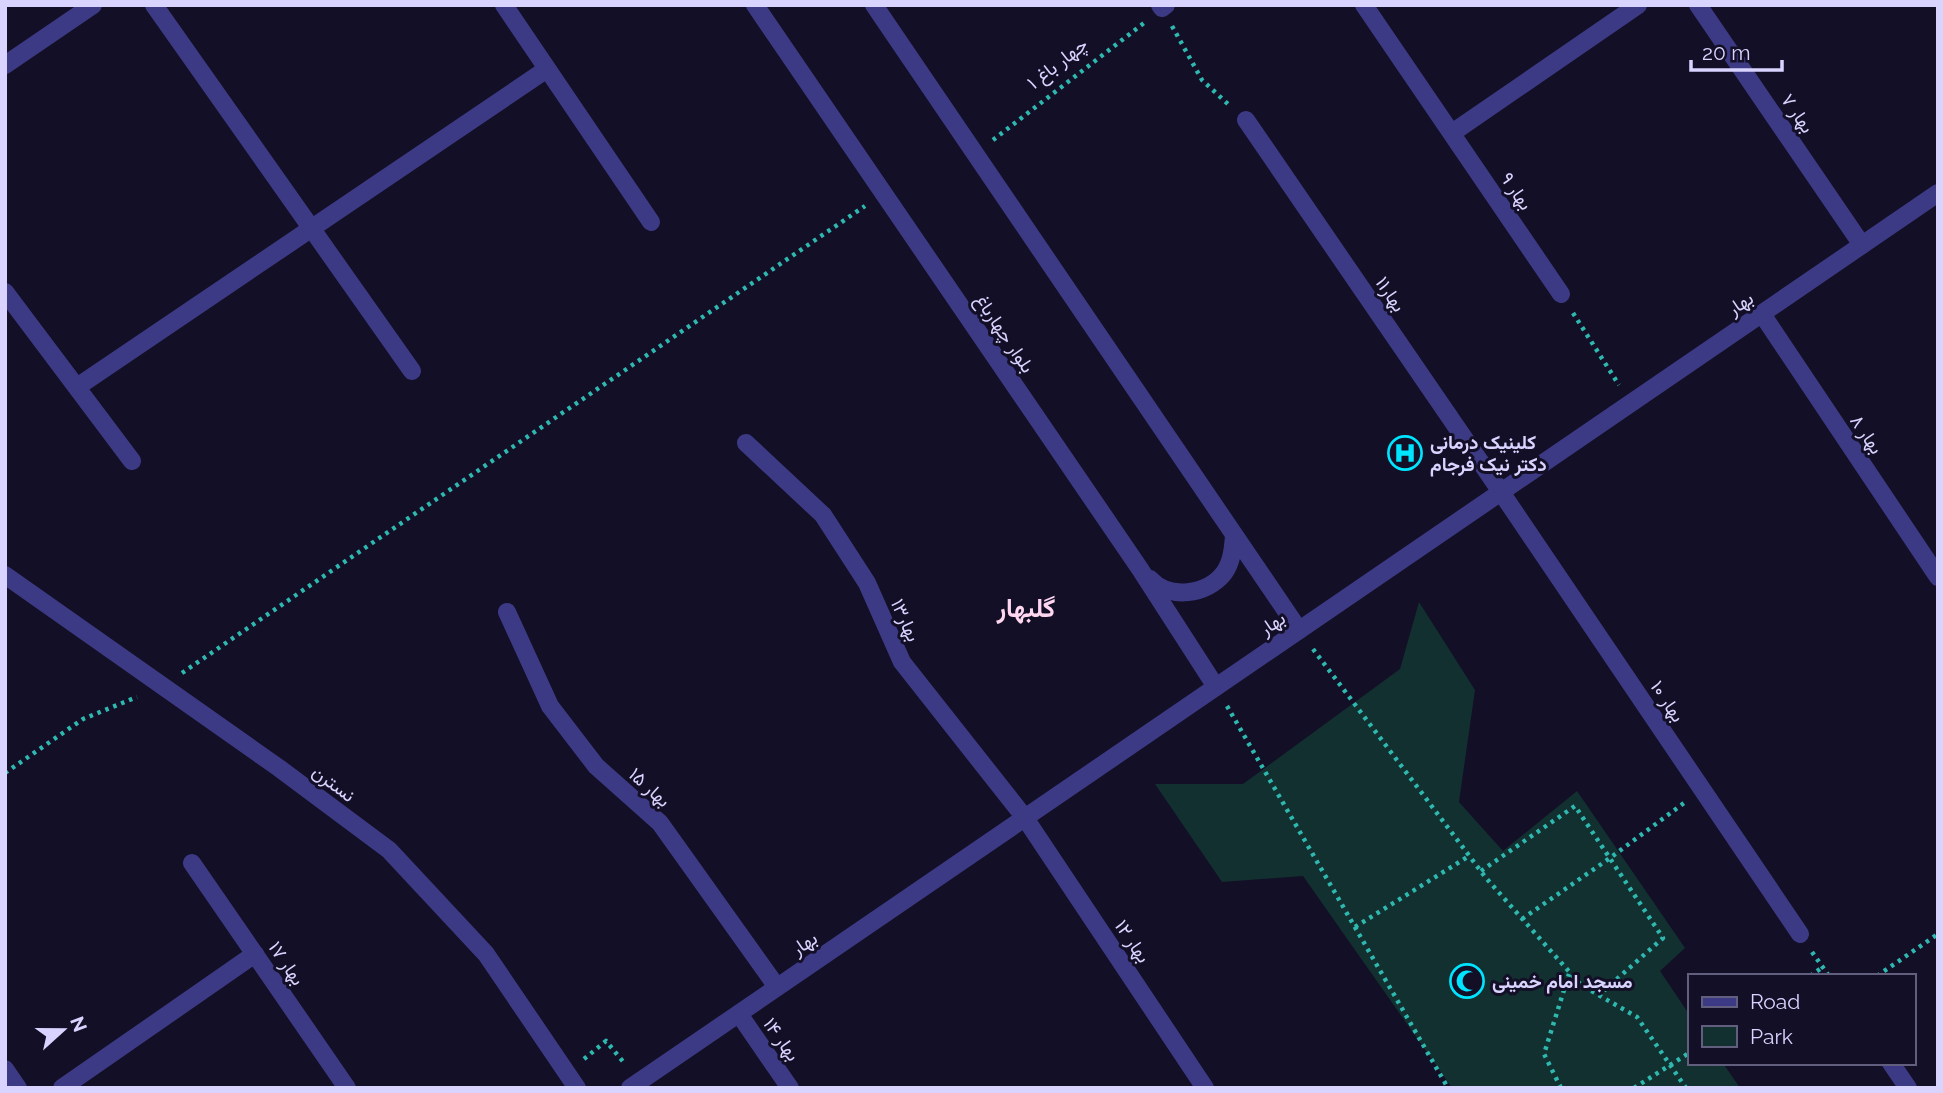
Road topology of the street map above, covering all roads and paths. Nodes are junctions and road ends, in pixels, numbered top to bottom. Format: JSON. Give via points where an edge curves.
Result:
{"nodes":[{"id":1,"x":93,"y":5,"type":"edge"},
{"id":2,"x":154,"y":5,"type":"edge"},
{"id":3,"x":504,"y":5,"type":"edge"},
{"id":4,"x":755,"y":5,"type":"edge"},
{"id":5,"x":874,"y":5,"type":"edge"},
{"id":6,"x":1364,"y":5,"type":"edge"},
{"id":7,"x":1638,"y":5,"type":"edge"},
{"id":8,"x":1698,"y":5,"type":"edge"},
{"id":9,"x":1163,"y":6,"type":"edge"},
{"id":10,"x":5,"y":65,"type":"edge"},
{"id":11,"x":547,"y":69,"type":"junction"},
{"id":12,"x":1246,"y":120,"type":"joint"},
{"id":13,"x":1452,"y":133,"type":"junction"},
{"id":14,"x":975,"y":154,"type":"junction"},
{"id":15,"x":1938,"y":193,"type":"edge"},
{"id":16,"x":884,"y":194,"type":"junction"},
{"id":17,"x":651,"y":222,"type":"dead end"},
{"id":18,"x":312,"y":228,"type":"junction"},
{"id":19,"x":1862,"y":245,"type":"junction"},
{"id":20,"x":5,"y":292,"type":"edge"},
{"id":21,"x":1561,"y":294,"type":"joint"},
{"id":22,"x":1762,"y":314,"type":"junction"},
{"id":23,"x":412,"y":372,"type":"dead end"},
{"id":24,"x":77,"y":387,"type":"junction"},
{"id":25,"x":1630,"y":404,"type":"junction"},
{"id":26,"x":746,"y":443,"type":"dead end"},
{"id":27,"x":132,"y":461,"type":"dead end"},
{"id":28,"x":1501,"y":492,"type":"junction"},
{"id":29,"x":1234,"y":536,"type":"junction"},
{"id":30,"x":1140,"y":569,"type":"junction"},
{"id":31,"x":5,"y":575,"type":"edge"},
{"id":32,"x":1938,"y":577,"type":"edge"},
{"id":33,"x":507,"y":612,"type":"dead end"},
{"id":34,"x":1299,"y":630,"type":"junction"},
{"id":35,"x":163,"y":686,"type":"junction"},
{"id":36,"x":1216,"y":687,"type":"junction"},
{"id":37,"x":5,"y":773,"type":"edge"},
{"id":38,"x":1702,"y":790,"type":"junction"},
{"id":39,"x":1025,"y":818,"type":"junction"},
{"id":40,"x":1469,"y":856,"type":"junction"},
{"id":41,"x":1610,"y":858,"type":"junction"},
{"id":42,"x":192,"y":863,"type":"dead end"},
{"id":43,"x":1481,"y":872,"type":"junction"},
{"id":44,"x":1522,"y":919,"type":"junction"},
{"id":45,"x":1355,"y":927,"type":"junction"},
{"id":46,"x":1800,"y":934,"type":"dead end"},
{"id":47,"x":1938,"y":934,"type":"edge"},
{"id":48,"x":255,"y":954,"type":"junction"},
{"id":49,"x":1823,"y":967,"type":"dead end"},
{"id":50,"x":1570,"y":973,"type":"junction"},
{"id":51,"x":1813,"y":974,"type":"edge"},
{"id":52,"x":1880,"y":974,"type":"edge"},
{"id":53,"x":777,"y":987,"type":"junction"},
{"id":54,"x":1599,"y":995,"type":"junction"},
{"id":55,"x":739,"y":1014,"type":"junction"},
{"id":56,"x":1688,"y":1054,"type":"edge"},
{"id":57,"x":1670,"y":1065,"type":"junction"},
{"id":58,"x":1892,"y":1065,"type":"edge"},
{"id":59,"x":5,"y":1069,"type":"edge"},
{"id":60,"x":567,"y":1072,"type":"junction"},
{"id":61,"x":635,"y":1085,"type":"edge"},
{"id":62,"x":18,"y":1088,"type":"edge"},
{"id":63,"x":62,"y":1088,"type":"edge"},
{"id":64,"x":347,"y":1088,"type":"edge"},
{"id":65,"x":577,"y":1088,"type":"edge"},
{"id":66,"x":790,"y":1088,"type":"edge"},
{"id":67,"x":1206,"y":1088,"type":"edge"},
{"id":68,"x":1448,"y":1088,"type":"edge"},
{"id":69,"x":1561,"y":1088,"type":"edge"},
{"id":70,"x":1634,"y":1088,"type":"edge"},
{"id":71,"x":1686,"y":1088,"type":"edge"},
{"id":72,"x":1908,"y":1088,"type":"edge"}],
"edges":[{"from":1,"to":10,"type":"street"},
{"from":2,"to":18,"type":"street"},
{"from":3,"to":11,"type":"street"},
{"from":4,"to":16,"type":"street","name":"بلوار چهارباغ"},
{"from":5,"to":14,"type":"street"},
{"from":6,"to":13,"type":"street","name":"بهار ۹"},
{"from":7,"to":13,"type":"street"},
{"from":8,"to":19,"type":"street","name":"بهار ۷"},
{"from":9,"to":12,"type":"path","via":[[1202,80]]},
{"from":9,"to":14,"type":"path","name":"چهار باغ ۱"},
{"from":11,"to":17,"type":"street"},
{"from":11,"to":18,"type":"street"},
{"from":12,"to":28,"type":"street","name":"بهار۱۱"},
{"from":13,"to":21,"type":"street","name":"بهار ۹"},
{"from":14,"to":29,"type":"street"},
{"from":15,"to":19,"type":"street","name":"بهار"},
{"from":16,"to":30,"type":"street","name":"بلوار چهارباغ"},
{"from":16,"to":35,"type":"path"},
{"from":18,"to":23,"type":"street"},
{"from":18,"to":24,"type":"street"},
{"from":19,"to":22,"type":"street","name":"بهار"},
{"from":20,"to":24,"type":"street"},
{"from":21,"to":25,"type":"path"},
{"from":22,"to":25,"type":"street","name":"بهار"},
{"from":22,"to":32,"type":"street","name":"بهار ۸"},
{"from":24,"to":27,"type":"street"},
{"from":25,"to":28,"type":"street","name":"بهار"},
{"from":26,"to":39,"type":"street","name":"بهار۱۳","via":[[823,515],[867,583],[902,662]]},
{"from":28,"to":34,"type":"street","name":"بهار"},
{"from":28,"to":38,"type":"street","name":"بهار ۱۰"},
{"from":29,"to":30,"type":"street","via":[[1224,573],[1210,586],[1191,593],[1171,592]]},
{"from":29,"to":34,"type":"street"},
{"from":30,"to":36,"type":"street","name":"بلوار چهارباغ"},
{"from":31,"to":35,"type":"street","name":"نسترن"},
{"from":33,"to":53,"type":"street","name":"بهار ۱۵","via":[[550,706],[596,766],[660,823]]},
{"from":34,"to":36,"type":"street","name":"بهار"},
{"from":34,"to":40,"type":"path"},
{"from":35,"to":37,"type":"path","via":[[83,719]]},
{"from":35,"to":60,"type":"street","name":"نسترن","via":[[389,850],[486,954]]},
{"from":36,"to":39,"type":"street","name":"بهار"},
{"from":36,"to":45,"type":"path"},
{"from":38,"to":41,"type":"path"},
{"from":38,"to":46,"type":"street","name":"بهار ۱۰"},
{"from":39,"to":53,"type":"street","name":"بهار"},
{"from":39,"to":67,"type":"street","name":"بهار ۱۲"},
{"from":40,"to":43,"type":"path"},
{"from":40,"to":45,"type":"path"},
{"from":41,"to":43,"type":"path","via":[[1575,806]]},
{"from":41,"to":44,"type":"path"},
{"from":41,"to":54,"type":"path","via":[[1663,938]]},
{"from":42,"to":48,"type":"street","name":"بهار ۱۷"},
{"from":43,"to":44,"type":"path"},
{"from":44,"to":50,"type":"path"},
{"from":45,"to":68,"type":"path"},
{"from":47,"to":52,"type":"path"},
{"from":48,"to":63,"type":"street"},
{"from":48,"to":64,"type":"street","name":"بهار ۱۷"},
{"from":49,"to":51,"type":"path"},
{"from":50,"to":54,"type":"path"},
{"from":50,"to":69,"type":"path","via":[[1544,1054]]},
{"from":53,"to":55,"type":"street","name":"بهار"},
{"from":54,"to":57,"type":"path","via":[[1637,1017]]},
{"from":55,"to":61,"type":"street","name":"بهار"},
{"from":55,"to":66,"type":"street","name":"بهار ۱۴"},
{"from":56,"to":57,"type":"path"},
{"from":57,"to":70,"type":"path"},
{"from":57,"to":71,"type":"path"},
{"from":58,"to":72,"type":"street"},
{"from":59,"to":62,"type":"street"},
{"from":60,"to":61,"type":"path","via":[[606,1041]]},
{"from":60,"to":65,"type":"street","name":"نسترن"}]}
